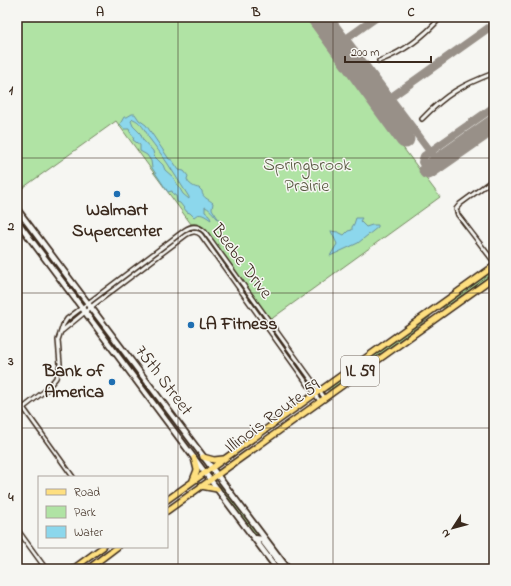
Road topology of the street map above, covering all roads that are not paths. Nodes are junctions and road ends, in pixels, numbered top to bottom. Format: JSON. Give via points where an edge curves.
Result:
{"nodes":[{"id":1,"x":441,"y":17,"type":"edge"},
{"id":2,"x":379,"y":61,"type":"dead end"},
{"id":3,"x":494,"y":73,"type":"edge"},
{"id":4,"x":422,"y":119,"type":"dead end"},
{"id":5,"x":494,"y":179,"type":"edge"},
{"id":6,"x":17,"y":209,"type":"edge"},
{"id":7,"x":17,"y":221,"type":"edge"},
{"id":8,"x":494,"y":262,"type":"edge"},
{"id":9,"x":494,"y":266,"type":"edge"},
{"id":10,"x":494,"y":277,"type":"edge"},
{"id":11,"x":89,"y":305,"type":"junction"},
{"id":12,"x":81,"y":307,"type":"junction"},
{"id":13,"x":84,"y":312,"type":"junction"},
{"id":14,"x":62,"y":331,"type":"junction"},
{"id":15,"x":317,"y":392,"type":"junction"},
{"id":16,"x":17,"y":399,"type":"edge"},
{"id":17,"x":322,"y":399,"type":"junction"},
{"id":18,"x":23,"y":408,"type":"junction"},
{"id":19,"x":203,"y":457,"type":"junction"},
{"id":20,"x":194,"y":458,"type":"junction"},
{"id":21,"x":224,"y":459,"type":"junction"},
{"id":22,"x":211,"y":468,"type":"junction"},
{"id":23,"x":205,"y":473,"type":"junction"},
{"id":24,"x":216,"y":475,"type":"junction"},
{"id":25,"x":72,"y":476,"type":"edge"},
{"id":26,"x":210,"y":479,"type":"junction"},
{"id":27,"x":193,"y":482,"type":"junction"},
{"id":28,"x":201,"y":486,"type":"junction"},
{"id":29,"x":217,"y":489,"type":"junction"},
{"id":30,"x":168,"y":499,"type":"edge"},
{"id":31,"x":168,"y":509,"type":"edge"},
{"id":32,"x":17,"y":529,"type":"edge"},
{"id":33,"x":254,"y":538,"type":"junction"},
{"id":34,"x":102,"y":548,"type":"edge"},
{"id":35,"x":117,"y":548,"type":"edge"},
{"id":36,"x":46,"y":569,"type":"edge"},
{"id":37,"x":73,"y":569,"type":"edge"},
{"id":38,"x":88,"y":569,"type":"edge"},
{"id":39,"x":277,"y":569,"type":"edge"},
{"id":40,"x":284,"y":569,"type":"edge"},
{"id":41,"x":288,"y":569,"type":"edge"}],
"edges":[{"from":1,"to":2,"type":"street","via":[[411,45]]},
{"from":3,"to":4,"type":"street","via":[[453,91]]},
{"from":5,"to":8,"type":"street","via":[[456,209]]},
{"from":6,"to":11,"type":"main road","name":"75th Street"},
{"from":7,"to":12,"type":"main road","name":"75th Street"},
{"from":9,"to":15,"type":"main road","name":"Illinois Route 59","number":"IL 59"},
{"from":10,"to":17,"type":"main road","name":"Illinois Route 59","number":"IL 59"},
{"from":11,"to":12,"type":"street","name":"Beebe Drive"},
{"from":11,"to":13,"type":"street","name":"Beebe Drive"},
{"from":11,"to":15,"type":"street","name":"Beebe Drive","via":[[189,233],[196,232],[201,235]]},
{"from":11,"to":15,"type":"street","name":"Beebe Drive","via":[[186,229],[199,228],[205,232]]},
{"from":11,"to":19,"type":"main road","name":"75th Street"},
{"from":12,"to":13,"type":"main road","name":"75th Street"},
{"from":12,"to":14,"type":"street","name":"Beebe Drive","via":[[67,319]]},
{"from":13,"to":14,"type":"street","name":"Beebe Drive"},
{"from":13,"to":20,"type":"main road","name":"75th Street"},
{"from":14,"to":18,"type":"street","name":"Beebe Drive","via":[[58,340],[60,364],[56,378],[46,390]]},
{"from":15,"to":17,"type":"street","name":"Beebe Drive"},
{"from":15,"to":17,"type":"street","name":"Beebe Drive"},
{"from":15,"to":21,"type":"main road","name":"Illinois Route 59","number":"IL 59"},
{"from":16,"to":18,"type":"street"},
{"from":17,"to":24,"type":"main road","name":"Illinois Route 59","number":"IL 59"},
{"from":18,"to":25,"type":"street"},
{"from":19,"to":21,"type":"main road"},
{"from":19,"to":22,"type":"main road","name":"75th Street"},
{"from":20,"to":23,"type":"main road","name":"75th Street"},
{"from":20,"to":27,"type":"main road","via":[[197,470]]},
{"from":21,"to":22,"type":"main road","name":"Illinois Route 59","number":"IL 59"},
{"from":22,"to":23,"type":"main road","name":"Illinois Route 59","number":"IL 59"},
{"from":22,"to":24,"type":"main road","name":"75th Street"},
{"from":23,"to":26,"type":"main road","name":"75th Street"},
{"from":23,"to":27,"type":"main road","name":"Illinois Route 59","number":"IL 59"},
{"from":24,"to":26,"type":"main road","name":"Illinois Route 59","number":"IL 59"},
{"from":24,"to":41,"type":"main road","name":"75th Street"},
{"from":26,"to":28,"type":"main road","name":"Illinois Route 59","number":"IL 59"},
{"from":26,"to":29,"type":"main road","name":"75th Street"},
{"from":27,"to":30,"type":"main road","name":"Illinois Route 59","number":"IL 59"},
{"from":28,"to":29,"type":"main road"},
{"from":28,"to":31,"type":"main road","name":"Illinois Route 59","number":"IL 59"},
{"from":29,"to":33,"type":"main road","name":"75th Street"},
{"from":32,"to":36,"type":"street"},
{"from":33,"to":39,"type":"main road","name":"75th Street"},
{"from":33,"to":40,"type":"main road","via":[[261,539]]},
{"from":34,"to":37,"type":"main road"},
{"from":35,"to":38,"type":"main road"}]}
